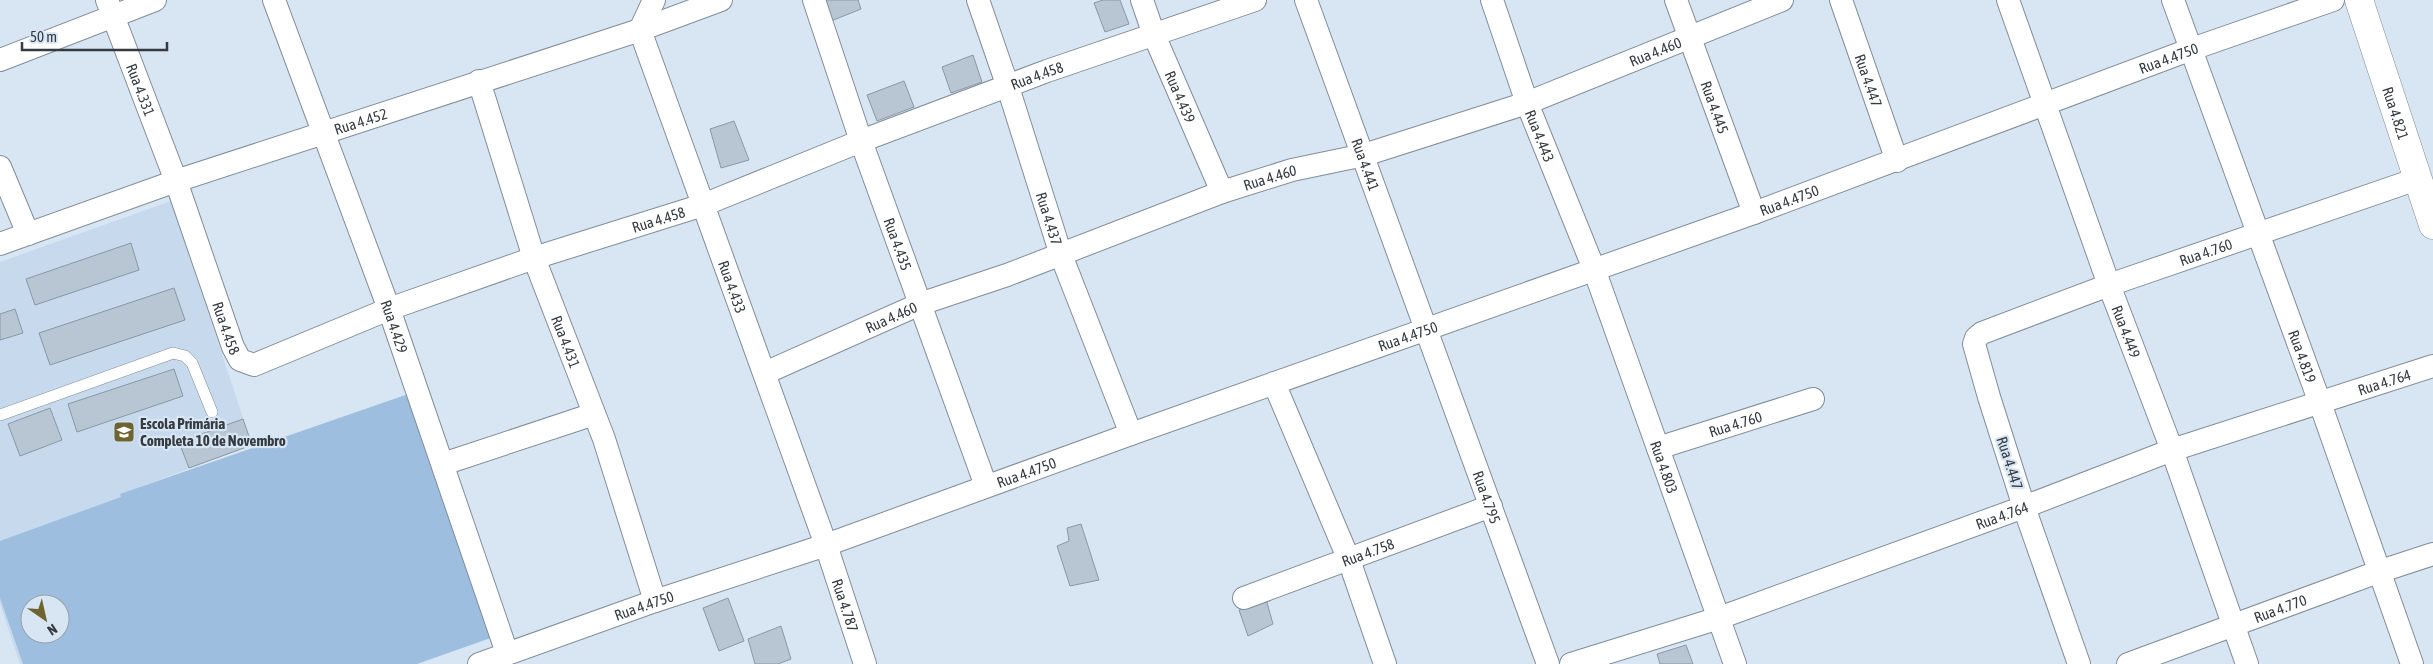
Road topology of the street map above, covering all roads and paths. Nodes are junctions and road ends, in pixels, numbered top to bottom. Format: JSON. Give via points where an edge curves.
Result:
{"nodes":[{"id":1,"x":155,"y":0,"type":"edge"},
{"id":2,"x":274,"y":0,"type":"edge"},
{"id":3,"x":654,"y":0,"type":"edge"},
{"id":4,"x":721,"y":0,"type":"edge"},
{"id":5,"x":814,"y":0,"type":"edge"},
{"id":6,"x":978,"y":0,"type":"edge"},
{"id":7,"x":1142,"y":0,"type":"edge"},
{"id":8,"x":1255,"y":0,"type":"edge"},
{"id":9,"x":1306,"y":0,"type":"edge"},
{"id":10,"x":1492,"y":0,"type":"edge"},
{"id":11,"x":1676,"y":0,"type":"edge"},
{"id":12,"x":1782,"y":0,"type":"edge"},
{"id":13,"x":1841,"y":0,"type":"edge"},
{"id":14,"x":2008,"y":0,"type":"edge"},
{"id":15,"x":2173,"y":0,"type":"edge"},
{"id":16,"x":2333,"y":0,"type":"edge"},
{"id":17,"x":2359,"y":0,"type":"edge"},
{"id":18,"x":110,"y":8,"type":"edge"},
{"id":19,"x":640,"y":30,"type":"junction"},
{"id":20,"x":1154,"y":35,"type":"junction"},
{"id":21,"x":1689,"y":36,"type":"junction"},
{"id":22,"x":2189,"y":50,"type":"junction"},
{"id":23,"x":0,"y":60,"type":"edge"},
{"id":24,"x":479,"y":81,"type":"junction"},
{"id":25,"x":1008,"y":87,"type":"junction"},
{"id":26,"x":1527,"y":103,"type":"junction"},
{"id":27,"x":2044,"y":106,"type":"junction"},
{"id":28,"x":325,"y":134,"type":"junction"},
{"id":29,"x":861,"y":141,"type":"junction"},
{"id":30,"x":1364,"y":155,"type":"junction"},
{"id":31,"x":1897,"y":160,"type":"junction"},
{"id":32,"x":0,"y":167,"type":"edge"},
{"id":33,"x":2417,"y":179,"type":"junction"},
{"id":34,"x":176,"y":181,"type":"junction"},
{"id":35,"x":1222,"y":192,"type":"junction"},
{"id":36,"x":703,"y":205,"type":"junction"},
{"id":37,"x":1754,"y":214,"type":"junction"},
{"id":38,"x":2433,"y":225,"type":"edge"},
{"id":39,"x":28,"y":234,"type":"junction"},
{"id":40,"x":2258,"y":235,"type":"junction"},
{"id":41,"x":0,"y":244,"type":"edge"},
{"id":42,"x":1061,"y":255,"type":"junction"},
{"id":43,"x":534,"y":258,"type":"junction"},
{"id":44,"x":1594,"y":269,"type":"junction"},
{"id":45,"x":2109,"y":285,"type":"junction"},
{"id":46,"x":920,"y":304,"type":"junction"},
{"id":47,"x":389,"y":309,"type":"junction"},
{"id":48,"x":1995,"y":329,"type":"joint"},
{"id":49,"x":1427,"y":330,"type":"junction"},
{"id":50,"x":2433,"y":366,"type":"edge"},
{"id":51,"x":765,"y":373,"type":"junction"},
{"id":52,"x":1274,"y":383,"type":"junction"},
{"id":53,"x":1813,"y":399,"type":"dead end"},
{"id":54,"x":2320,"y":403,"type":"junction"},
{"id":55,"x":212,"y":412,"type":"dead end"},
{"id":56,"x":594,"y":414,"type":"junction"},
{"id":57,"x":0,"y":416,"type":"edge"},
{"id":58,"x":1130,"y":434,"type":"junction"},
{"id":59,"x":1658,"y":448,"type":"junction"},
{"id":60,"x":2172,"y":450,"type":"junction"},
{"id":61,"x":443,"y":464,"type":"junction"},
{"id":62,"x":986,"y":486,"type":"junction"},
{"id":63,"x":1491,"y":506,"type":"junction"},
{"id":64,"x":2024,"y":506,"type":"junction"},
{"id":65,"x":826,"y":545,"type":"junction"},
{"id":66,"x":2433,"y":554,"type":"edge"},
{"id":67,"x":1349,"y":560,"type":"junction"},
{"id":68,"x":2378,"y":572,"type":"junction"},
{"id":69,"x":1244,"y":598,"type":"dead end"},
{"id":70,"x":655,"y":601,"type":"junction"},
{"id":71,"x":1720,"y":618,"type":"junction"},
{"id":72,"x":2233,"y":626,"type":"junction"},
{"id":73,"x":505,"y":657,"type":"edge"},
{"id":74,"x":479,"y":664,"type":"edge"},
{"id":75,"x":865,"y":664,"type":"edge"},
{"id":76,"x":1385,"y":664,"type":"edge"},
{"id":77,"x":1548,"y":664,"type":"edge"},
{"id":78,"x":1571,"y":664,"type":"edge"},
{"id":79,"x":1735,"y":664,"type":"edge"},
{"id":80,"x":2079,"y":664,"type":"edge"},
{"id":81,"x":2128,"y":664,"type":"edge"},
{"id":82,"x":2247,"y":664,"type":"edge"},
{"id":83,"x":2412,"y":664,"type":"edge"}],
"edges":[{"from":1,"to":18,"type":"street"},
{"from":2,"to":28,"type":"street","name":"Rua 4.429"},
{"from":3,"to":19,"type":"street"},
{"from":4,"to":19,"type":"street","name":"Rua 4.452"},
{"from":5,"to":29,"type":"street","name":"Rua 4.435"},
{"from":6,"to":25,"type":"street","name":"Rua 4.437"},
{"from":7,"to":20,"type":"street","name":"Rua 4.439"},
{"from":8,"to":20,"type":"street","name":"Rua 4.458"},
{"from":9,"to":30,"type":"street","name":"Rua 4.441"},
{"from":10,"to":26,"type":"street","name":"Rua 4.443"},
{"from":11,"to":21,"type":"street","name":"Rua 4.445"},
{"from":12,"to":21,"type":"street","name":"Rua 4.460"},
{"from":13,"to":31,"type":"street","name":"Rua 4.447"},
{"from":14,"to":27,"type":"street","name":"Rua 4.449"},
{"from":15,"to":22,"type":"street","name":"Rua 4.819"},
{"from":16,"to":22,"type":"street","name":"Rua 4.4750"},
{"from":17,"to":33,"type":"street","name":"Rua 4.821"},
{"from":18,"to":23,"type":"street"},
{"from":18,"to":34,"type":"street","name":"Rua 4.331"},
{"from":19,"to":24,"type":"street","name":"Rua 4.452"},
{"from":19,"to":36,"type":"street","name":"Rua 4.433"},
{"from":20,"to":25,"type":"street","name":"Rua 4.458"},
{"from":20,"to":35,"type":"street","name":"Rua 4.439"},
{"from":21,"to":26,"type":"street","name":"Rua 4.460"},
{"from":21,"to":37,"type":"street","name":"Rua 4.445"},
{"from":22,"to":27,"type":"street","name":"Rua 4.4750"},
{"from":22,"to":40,"type":"street","name":"Rua 4.819"},
{"from":24,"to":28,"type":"street","name":"Rua 4.452"},
{"from":24,"to":43,"type":"street","name":"Rua 4.431"},
{"from":25,"to":29,"type":"street","name":"Rua 4.458"},
{"from":25,"to":42,"type":"street","name":"Rua 4.437"},
{"from":26,"to":30,"type":"street","name":"Rua 4.460"},
{"from":26,"to":44,"type":"street","name":"Rua 4.443"},
{"from":27,"to":31,"type":"street","name":"Rua 4.4750"},
{"from":27,"to":45,"type":"street","name":"Rua 4.449"},
{"from":28,"to":34,"type":"street","name":"Rua 4.452"},
{"from":28,"to":47,"type":"street","name":"Rua 4.429"},
{"from":29,"to":36,"type":"street","name":"Rua 4.458"},
{"from":29,"to":46,"type":"street","name":"Rua 4.435"},
{"from":30,"to":35,"type":"street","name":"Rua 4.460","via":[[1292,170]]},
{"from":30,"to":49,"type":"street","name":"Rua 4.441"},
{"from":31,"to":37,"type":"street","name":"Rua 4.4750"},
{"from":32,"to":39,"type":"street"},
{"from":33,"to":38,"type":"street","name":"Rua 4.821"},
{"from":33,"to":40,"type":"street","name":"Rua 4.760"},
{"from":34,"to":39,"type":"street","name":"Rua 4.452"},
{"from":34,"to":47,"type":"street","name":"Rua 4.458","via":[[240,360],[254,365]]},
{"from":35,"to":42,"type":"street","name":"Rua 4.460"},
{"from":36,"to":43,"type":"street","name":"Rua 4.458"},
{"from":36,"to":51,"type":"street","name":"Rua 4.433"},
{"from":37,"to":44,"type":"street","name":"Rua 4.4750"},
{"from":39,"to":41,"type":"street","name":"Rua 4.452"},
{"from":40,"to":45,"type":"street","name":"Rua 4.760"},
{"from":40,"to":54,"type":"street","name":"Rua 4.819"},
{"from":42,"to":46,"type":"street","name":"Rua 4.460"},
{"from":42,"to":58,"type":"street","name":"Rua 4.437"},
{"from":43,"to":47,"type":"street","name":"Rua 4.458"},
{"from":43,"to":56,"type":"street","name":"Rua 4.431"},
{"from":44,"to":49,"type":"street","name":"Rua 4.4750"},
{"from":44,"to":59,"type":"street","name":"Rua 4.803"},
{"from":45,"to":48,"type":"street","name":"Rua 4.760"},
{"from":45,"to":60,"type":"street","name":"Rua 4.449"},
{"from":46,"to":51,"type":"street","name":"Rua 4.460"},
{"from":46,"to":62,"type":"street","name":"Rua 4.435"},
{"from":47,"to":61,"type":"street","name":"Rua 4.429"},
{"from":48,"to":64,"type":"street","name":"Rua 4.447","via":[[1978,334],[1974,344]]},
{"from":49,"to":52,"type":"street","name":"Rua 4.4750"},
{"from":49,"to":63,"type":"street","name":"Rua 4.795"},
{"from":50,"to":54,"type":"street","name":"Rua 4.764"},
{"from":51,"to":65,"type":"street","name":"Rua 4.433"},
{"from":52,"to":58,"type":"street","name":"Rua 4.4750"},
{"from":52,"to":67,"type":"street"},
{"from":53,"to":59,"type":"street","name":"Rua 4.760"},
{"from":54,"to":60,"type":"street","name":"Rua 4.764"},
{"from":54,"to":68,"type":"street","name":"Rua 4.819"},
{"from":55,"to":57,"type":"lane","via":[[192,363],[185,356],[173,353]]},
{"from":56,"to":61,"type":"street"},
{"from":56,"to":70,"type":"street","name":"Rua 4.431"},
{"from":58,"to":62,"type":"street","name":"Rua 4.4750"},
{"from":59,"to":71,"type":"street","name":"Rua 4.803"},
{"from":60,"to":64,"type":"street","name":"Rua 4.764"},
{"from":60,"to":72,"type":"street","name":"Rua 4.449"},
{"from":61,"to":73,"type":"street","name":"Rua 4.429"},
{"from":62,"to":65,"type":"street","name":"Rua 4.4750"},
{"from":63,"to":67,"type":"street","name":"Rua 4.758"},
{"from":63,"to":77,"type":"street","name":"Rua 4.795"},
{"from":64,"to":71,"type":"street","name":"Rua 4.764"},
{"from":64,"to":80,"type":"street","name":"Rua 4.447"},
{"from":65,"to":70,"type":"street","name":"Rua 4.4750"},
{"from":65,"to":75,"type":"street","name":"Rua 4.787"},
{"from":66,"to":68,"type":"street","name":"Rua 4.770"},
{"from":67,"to":69,"type":"street","name":"Rua 4.758"},
{"from":67,"to":76,"type":"street"},
{"from":68,"to":72,"type":"street","name":"Rua 4.770"},
{"from":68,"to":83,"type":"street","name":"Rua 4.819"},
{"from":70,"to":73,"type":"street","name":"Rua 4.4750"},
{"from":71,"to":78,"type":"street","name":"Rua 4.764"},
{"from":71,"to":79,"type":"street","name":"Rua 4.803"},
{"from":72,"to":81,"type":"street","name":"Rua 4.770"},
{"from":72,"to":82,"type":"street","name":"Rua 4.449"},
{"from":73,"to":74,"type":"street","name":"Rua 4.4750"}]}
